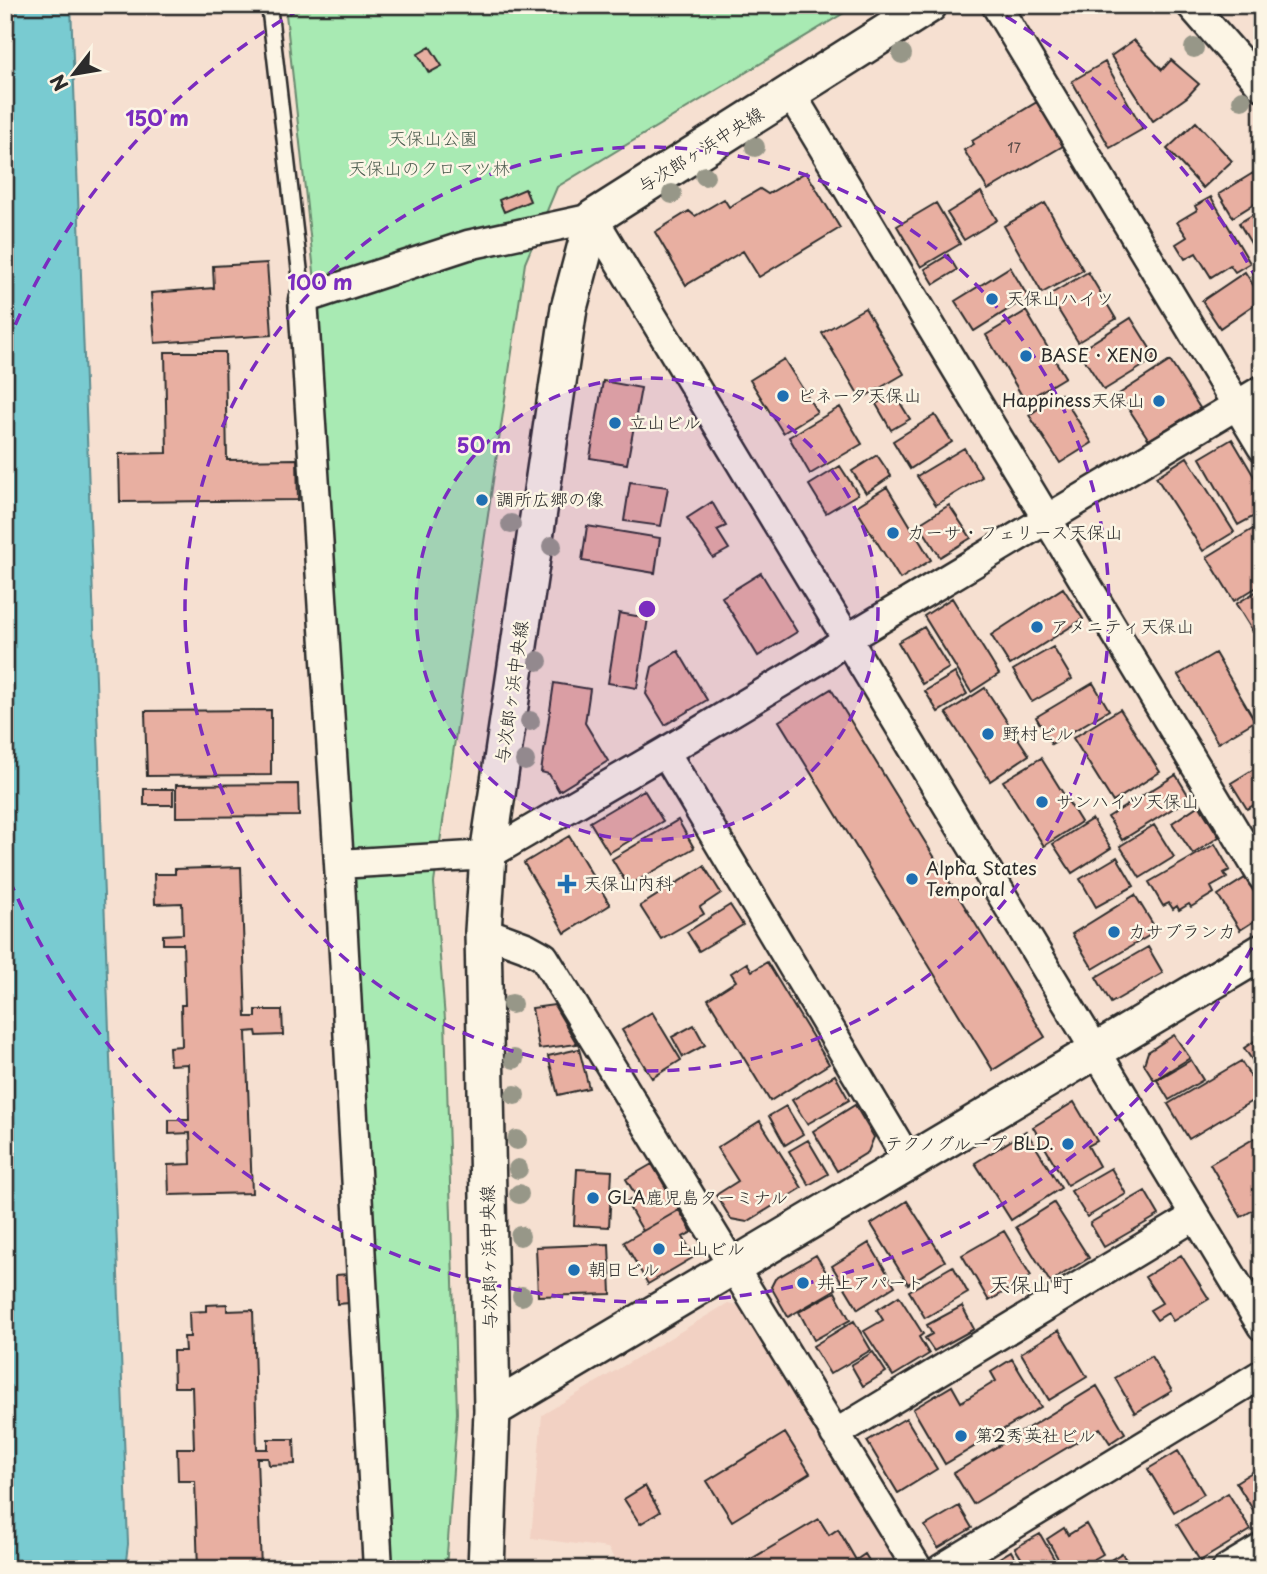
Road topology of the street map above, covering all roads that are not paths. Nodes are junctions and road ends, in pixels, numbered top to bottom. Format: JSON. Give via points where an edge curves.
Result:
{"nodes":[{"id":1,"x":269,"y":5,"type":"edge"},
{"id":2,"x":929,"y":5,"type":"edge"},
{"id":3,"x":996,"y":5,"type":"edge"},
{"id":4,"x":1191,"y":5,"type":"edge"},
{"id":5,"x":1262,"y":86,"type":"edge"},
{"id":6,"x":791,"y":94,"type":"junction"},
{"id":7,"x":593,"y":218,"type":"junction"},
{"id":8,"x":303,"y":299,"type":"junction"},
{"id":9,"x":1262,"y":390,"type":"edge"},
{"id":10,"x":1236,"y":405,"type":"junction"},
{"id":11,"x":1262,"y":447,"type":"edge"},
{"id":12,"x":1047,"y":520,"type":"junction"},
{"id":13,"x":847,"y":639,"type":"junction"},
{"id":14,"x":664,"y":752,"type":"junction"},
{"id":15,"x":488,"y":855,"type":"junction"},
{"id":16,"x":339,"y":864,"type":"junction"},
{"id":17,"x":1262,"y":876,"type":"edge"},
{"id":18,"x":483,"y":932,"type":"junction"},
{"id":19,"x":1262,"y":952,"type":"edge"},
{"id":20,"x":1096,"y":1049,"type":"junction"},
{"id":21,"x":909,"y":1162,"type":"junction"},
{"id":22,"x":1195,"y":1216,"type":"junction"},
{"id":23,"x":733,"y":1268,"type":"junction"},
{"id":24,"x":1262,"y":1326,"type":"edge"},
{"id":25,"x":1262,"y":1374,"type":"edge"},
{"id":26,"x":492,"y":1410,"type":"junction"},
{"id":27,"x":835,"y":1434,"type":"junction"},
{"id":28,"x":1262,"y":1548,"type":"edge"},
{"id":29,"x":377,"y":1569,"type":"edge"},
{"id":30,"x":486,"y":1569,"type":"edge"},
{"id":31,"x":918,"y":1569,"type":"edge"},
{"id":32,"x":941,"y":1569,"type":"edge"},
{"id":33,"x":1227,"y":1569,"type":"edge"}],
"edges":[{"from":1,"to":8,"type":"lane"},
{"from":2,"to":6,"type":"street","name":"与次郎ヶ浜中央線"},
{"from":3,"to":10,"type":"street"},
{"from":4,"to":5,"type":"street"},
{"from":6,"to":7,"type":"street","name":"与次郎ヶ浜中央線"},
{"from":6,"to":12,"type":"street"},
{"from":7,"to":8,"type":"street","via":[[468,245]]},
{"from":7,"to":13,"type":"street"},
{"from":7,"to":15,"type":"street","name":"与次郎ヶ浜中央線","via":[[569,309]]},
{"from":8,"to":16,"type":"street"},
{"from":9,"to":10,"type":"street"},
{"from":10,"to":11,"type":"street"},
{"from":10,"to":12,"type":"street"},
{"from":12,"to":13,"type":"street"},
{"from":12,"to":17,"type":"street"},
{"from":13,"to":14,"type":"street"},
{"from":13,"to":20,"type":"street"},
{"from":14,"to":15,"type":"street"},
{"from":14,"to":21,"type":"street"},
{"from":15,"to":16,"type":"street"},
{"from":15,"to":18,"type":"street","name":"与次郎ヶ浜中央線"},
{"from":16,"to":29,"type":"street"},
{"from":18,"to":23,"type":"street","via":[[544,957]]},
{"from":18,"to":26,"type":"street","name":"与次郎ヶ浜中央線"},
{"from":19,"to":20,"type":"street"},
{"from":20,"to":21,"type":"street"},
{"from":20,"to":22,"type":"street"},
{"from":21,"to":23,"type":"street"},
{"from":22,"to":24,"type":"street"},
{"from":22,"to":27,"type":"street"},
{"from":23,"to":26,"type":"street"},
{"from":23,"to":27,"type":"street"},
{"from":25,"to":32,"type":"street"},
{"from":26,"to":30,"type":"street","name":"与次郎ヶ浜中央線"},
{"from":27,"to":31,"type":"street"},
{"from":28,"to":33,"type":"street"}]}
